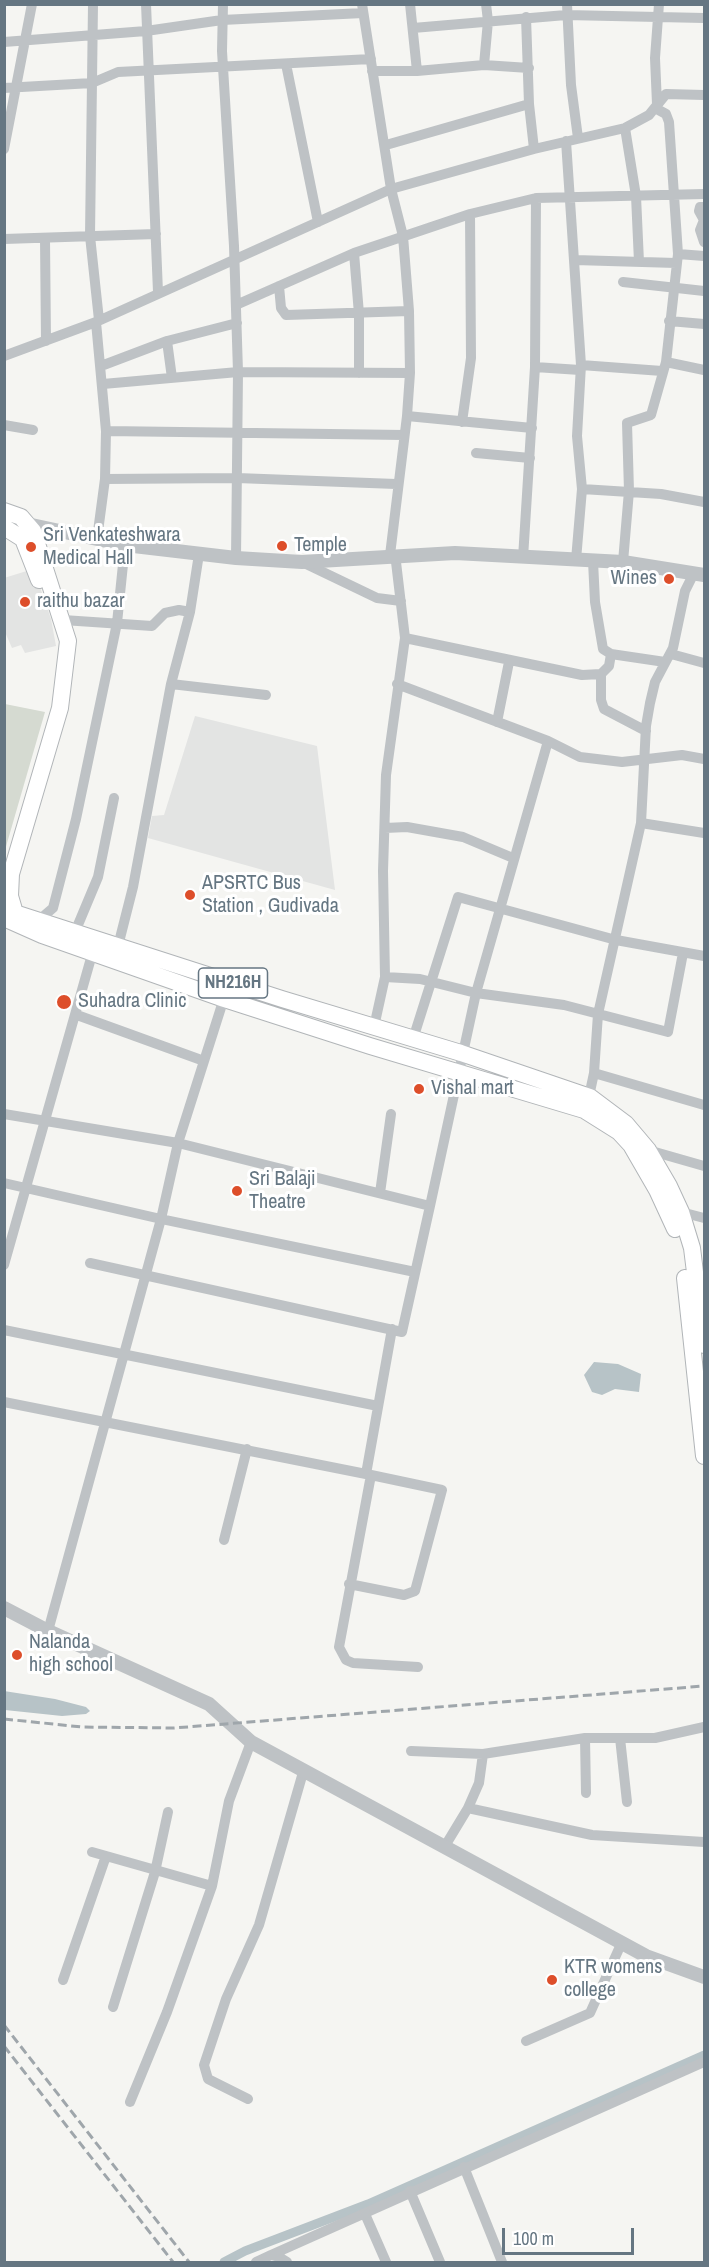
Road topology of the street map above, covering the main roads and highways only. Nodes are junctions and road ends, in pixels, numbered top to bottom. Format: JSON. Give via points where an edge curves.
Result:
{"nodes":[{"id":1,"x":4,"y":512,"type":"edge"},
{"id":2,"x":4,"y":527,"type":"edge"},
{"id":3,"x":4,"y":868,"type":"edge"},
{"id":4,"x":4,"y":918,"type":"edge"},
{"id":5,"x":116,"y":953,"type":"junction"},
{"id":6,"x":587,"y":1103,"type":"junction"},
{"id":7,"x":699,"y":1263,"type":"edge"},
{"id":8,"x":705,"y":1345,"type":"edge"},
{"id":9,"x":705,"y":1456,"type":"edge"}],
"edges":[{"from":1,"to":5,"type":"highway","number":"NH216H","via":[[21,518],[36,538],[63,620],[68,653],[60,708],[10,883],[10,896],[15,913],[75,932]]},
{"from":2,"to":3,"type":"highway","via":[[23,539],[50,606],[59,651],[49,705]]},
{"from":4,"to":5,"type":"highway","number":"NH216H","via":[[93,951]]},
{"from":5,"to":6,"type":"highway","number":"NH216H","via":[[229,981],[461,1053]]},
{"from":5,"to":6,"type":"highway","number":"NH216H","via":[[224,999],[458,1071]]},
{"from":6,"to":7,"type":"highway","number":"NH216H","via":[[626,1124],[648,1150],[681,1212]]},
{"from":6,"to":9,"type":"highway","number":"NH216H","via":[[631,1145],[670,1216],[683,1263]]},
{"from":7,"to":8,"type":"highway","number":"NH216H"}]}
